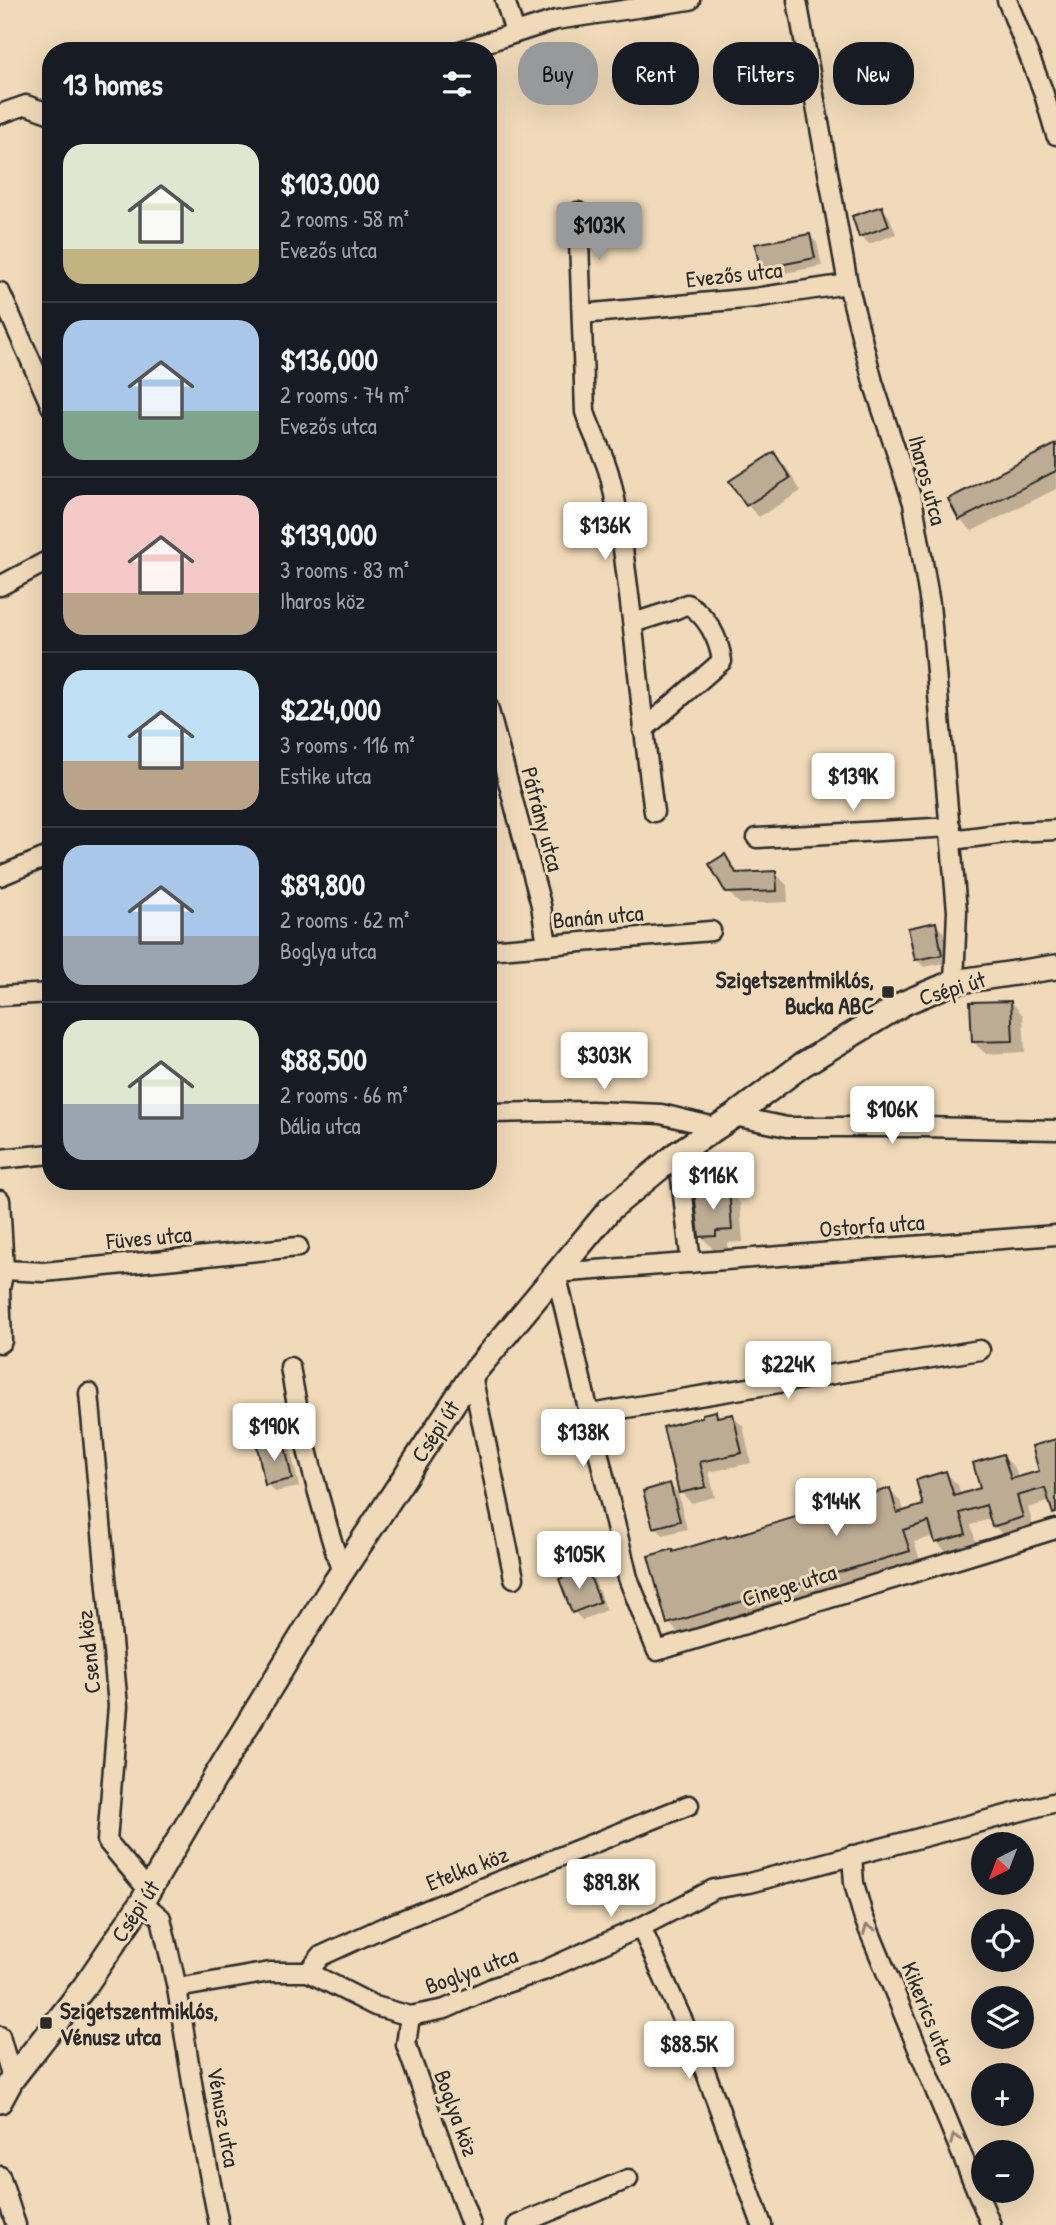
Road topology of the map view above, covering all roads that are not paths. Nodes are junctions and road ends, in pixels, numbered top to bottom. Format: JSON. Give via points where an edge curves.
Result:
{"nodes":[{"id":1,"x":505,"y":0,"type":"edge"},
{"id":2,"x":691,"y":0,"type":"edge"},
{"id":3,"x":797,"y":0,"type":"edge"},
{"id":4,"x":1007,"y":0,"type":"edge"},
{"id":5,"x":515,"y":33,"type":"junction"},
{"id":6,"x":488,"y":42,"type":"edge"},
{"id":7,"x":42,"y":111,"type":"edge"},
{"id":8,"x":0,"y":114,"type":"edge"},
{"id":9,"x":1056,"y":135,"type":"edge"},
{"id":10,"x":578,"y":212,"type":"dead end"},
{"id":11,"x":848,"y":284,"type":"junction"},
{"id":12,"x":0,"y":292,"type":"edge"},
{"id":13,"x":582,"y":314,"type":"junction"},
{"id":14,"x":42,"y":386,"type":"edge"},
{"id":15,"x":42,"y":564,"type":"edge"},
{"id":16,"x":0,"y":586,"type":"edge"},
{"id":17,"x":633,"y":623,"type":"junction"},
{"id":18,"x":643,"y":730,"type":"junction"},
{"id":19,"x":497,"y":760,"type":"edge"},
{"id":20,"x":654,"y":812,"type":"dead end"},
{"id":21,"x":1056,"y":830,"type":"edge"},
{"id":22,"x":951,"y":834,"type":"junction"},
{"id":23,"x":757,"y":838,"type":"dead end"},
{"id":24,"x":42,"y":859,"type":"edge"},
{"id":25,"x":0,"y":876,"type":"edge"},
{"id":26,"x":711,"y":931,"type":"dead end"},
{"id":27,"x":547,"y":945,"type":"junction"},
{"id":28,"x":497,"y":949,"type":"edge"},
{"id":29,"x":1056,"y":967,"type":"edge"},
{"id":30,"x":954,"y":982,"type":"junction"},
{"id":31,"x":42,"y":994,"type":"edge"},
{"id":32,"x":0,"y":996,"type":"edge"},
{"id":33,"x":497,"y":1113,"type":"edge"},
{"id":34,"x":724,"y":1121,"type":"junction"},
{"id":35,"x":1056,"y":1130,"type":"edge"},
{"id":36,"x":678,"y":1153,"type":"junction"},
{"id":37,"x":42,"y":1155,"type":"edge"},
{"id":38,"x":0,"y":1159,"type":"edge"},
{"id":39,"x":0,"y":1200,"type":"edge"},
{"id":40,"x":1056,"y":1235,"type":"edge"},
{"id":41,"x":298,"y":1247,"type":"dead end"},
{"id":42,"x":691,"y":1263,"type":"junction"},
{"id":43,"x":4,"y":1270,"type":"junction"},
{"id":44,"x":556,"y":1273,"type":"junction"},
{"id":45,"x":0,"y":1343,"type":"edge"},
{"id":46,"x":980,"y":1350,"type":"dead end"},
{"id":47,"x":290,"y":1367,"type":"dead end"},
{"id":48,"x":472,"y":1376,"type":"junction"},
{"id":49,"x":89,"y":1393,"type":"dead end"},
{"id":50,"x":590,"y":1414,"type":"junction"},
{"id":51,"x":1056,"y":1529,"type":"edge"},
{"id":52,"x":342,"y":1573,"type":"junction"},
{"id":53,"x":514,"y":1578,"type":"dead end"},
{"id":54,"x":1056,"y":1802,"type":"edge"},
{"id":55,"x":689,"y":1805,"type":"dead end"},
{"id":56,"x":852,"y":1856,"type":"junction"},
{"id":57,"x":146,"y":1896,"type":"junction"},
{"id":58,"x":641,"y":1927,"type":"junction"},
{"id":59,"x":308,"y":1972,"type":"junction"},
{"id":60,"x":177,"y":1988,"type":"junction"},
{"id":61,"x":410,"y":2016,"type":"junction"},
{"id":62,"x":0,"y":2036,"type":"edge"},
{"id":63,"x":12,"y":2079,"type":"junction"},
{"id":64,"x":0,"y":2101,"type":"edge"},
{"id":65,"x":0,"y":2176,"type":"edge"},
{"id":66,"x":628,"y":2179,"type":"dead end"},
{"id":67,"x":16,"y":2225,"type":"edge"},
{"id":68,"x":219,"y":2225,"type":"edge"},
{"id":69,"x":471,"y":2225,"type":"edge"},
{"id":70,"x":517,"y":2225,"type":"edge"},
{"id":71,"x":762,"y":2225,"type":"edge"},
{"id":72,"x":991,"y":2225,"type":"edge"}],
"edges":[{"from":1,"to":5,"type":"street"},
{"from":2,"to":5,"type":"street","via":[[556,20]]},
{"from":3,"to":11,"type":"street","name":"Iharos utca"},
{"from":4,"to":9,"type":"street"},
{"from":5,"to":6,"type":"street"},
{"from":7,"to":8,"type":"street","via":[[26,105]]},
{"from":10,"to":13,"type":"street"},
{"from":11,"to":13,"type":"street","name":"Evezős utca"},
{"from":11,"to":22,"type":"street","name":"Iharos utca","via":[[873,382],[913,503],[930,604]]},
{"from":12,"to":14,"type":"street"},
{"from":13,"to":17,"type":"street","via":[[585,412],[610,475]]},
{"from":15,"to":16,"type":"street"},
{"from":17,"to":18,"type":"street"},
{"from":17,"to":18,"type":"street","via":[[687,604],[701,611],[722,661]]},
{"from":18,"to":20,"type":"street"},
{"from":19,"to":27,"type":"street","name":"Páfrány utca","via":[[541,905]]},
{"from":21,"to":22,"type":"street"},
{"from":22,"to":23,"type":"street"},
{"from":22,"to":30,"type":"street","name":"Iharos utca","via":[[957,911]]},
{"from":24,"to":25,"type":"street"},
{"from":26,"to":27,"type":"street","name":"Banán utca"},
{"from":27,"to":28,"type":"street","name":"Banán utca"},
{"from":29,"to":30,"type":"street","name":"Csépi út"},
{"from":30,"to":34,"type":"street","name":"Csépi út","via":[[904,1003],[802,1065]]},
{"from":31,"to":32,"type":"street"},
{"from":33,"to":34,"type":"street","via":[[592,1111]]},
{"from":34,"to":35,"type":"street","via":[[788,1127]]},
{"from":34,"to":36,"type":"street","name":"Csépi út"},
{"from":36,"to":42,"type":"street"},
{"from":36,"to":44,"type":"street","name":"Csépi út","via":[[610,1209]]},
{"from":37,"to":38,"type":"street"},
{"from":39,"to":43,"type":"street"},
{"from":40,"to":42,"type":"street","name":"Ostorfa utca"},
{"from":41,"to":43,"type":"street","name":"Füves utca","via":[[44,1272]]},
{"from":42,"to":44,"type":"street","name":"Ostorfa utca"},
{"from":43,"to":45,"type":"street"},
{"from":44,"to":48,"type":"street","name":"Csépi út"},
{"from":44,"to":50,"type":"street"},
{"from":46,"to":50,"type":"street"},
{"from":47,"to":52,"type":"street","via":[[308,1459]]},
{"from":48,"to":52,"type":"street","name":"Csépi út"},
{"from":48,"to":53,"type":"street"},
{"from":49,"to":57,"type":"street","name":"Csend köz","via":[[118,1706],[107,1841]]},
{"from":50,"to":51,"type":"street","name":"Cinege utca","via":[[628,1578],[657,1651]]},
{"from":52,"to":57,"type":"street","name":"Csépi út"},
{"from":54,"to":56,"type":"street","name":"Boglya utca"},
{"from":55,"to":59,"type":"street","name":"Etelka köz","via":[[384,1927],[321,1956]]},
{"from":56,"to":58,"type":"street","name":"Boglya utca","via":[[714,1889]]},
{"from":72,"to":56,"type":"street","name":"Kikerics utca","one_way":true,"via":[[863,1916]]},
{"from":57,"to":60,"type":"street","name":"Vénusz utca","via":[[161,1918]]},
{"from":57,"to":63,"type":"street","name":"Csépi út","via":[[85,1986]]},
{"from":58,"to":61,"type":"street","name":"Boglya utca","via":[[445,2009]]},
{"from":58,"to":71,"type":"street","via":[[706,2073]]},
{"from":59,"to":60,"type":"street","name":"Boglya utca","via":[[270,1972]]},
{"from":59,"to":61,"type":"street","name":"Boglya utca","via":[[375,2006]]},
{"from":60,"to":68,"type":"street","name":"Vénusz utca"},
{"from":61,"to":69,"type":"street","name":"Boglya köz","via":[[406,2045]]},
{"from":62,"to":63,"type":"street"},
{"from":63,"to":64,"type":"street","name":"Csépi út"},
{"from":65,"to":67,"type":"street"},
{"from":66,"to":70,"type":"street"}]}
